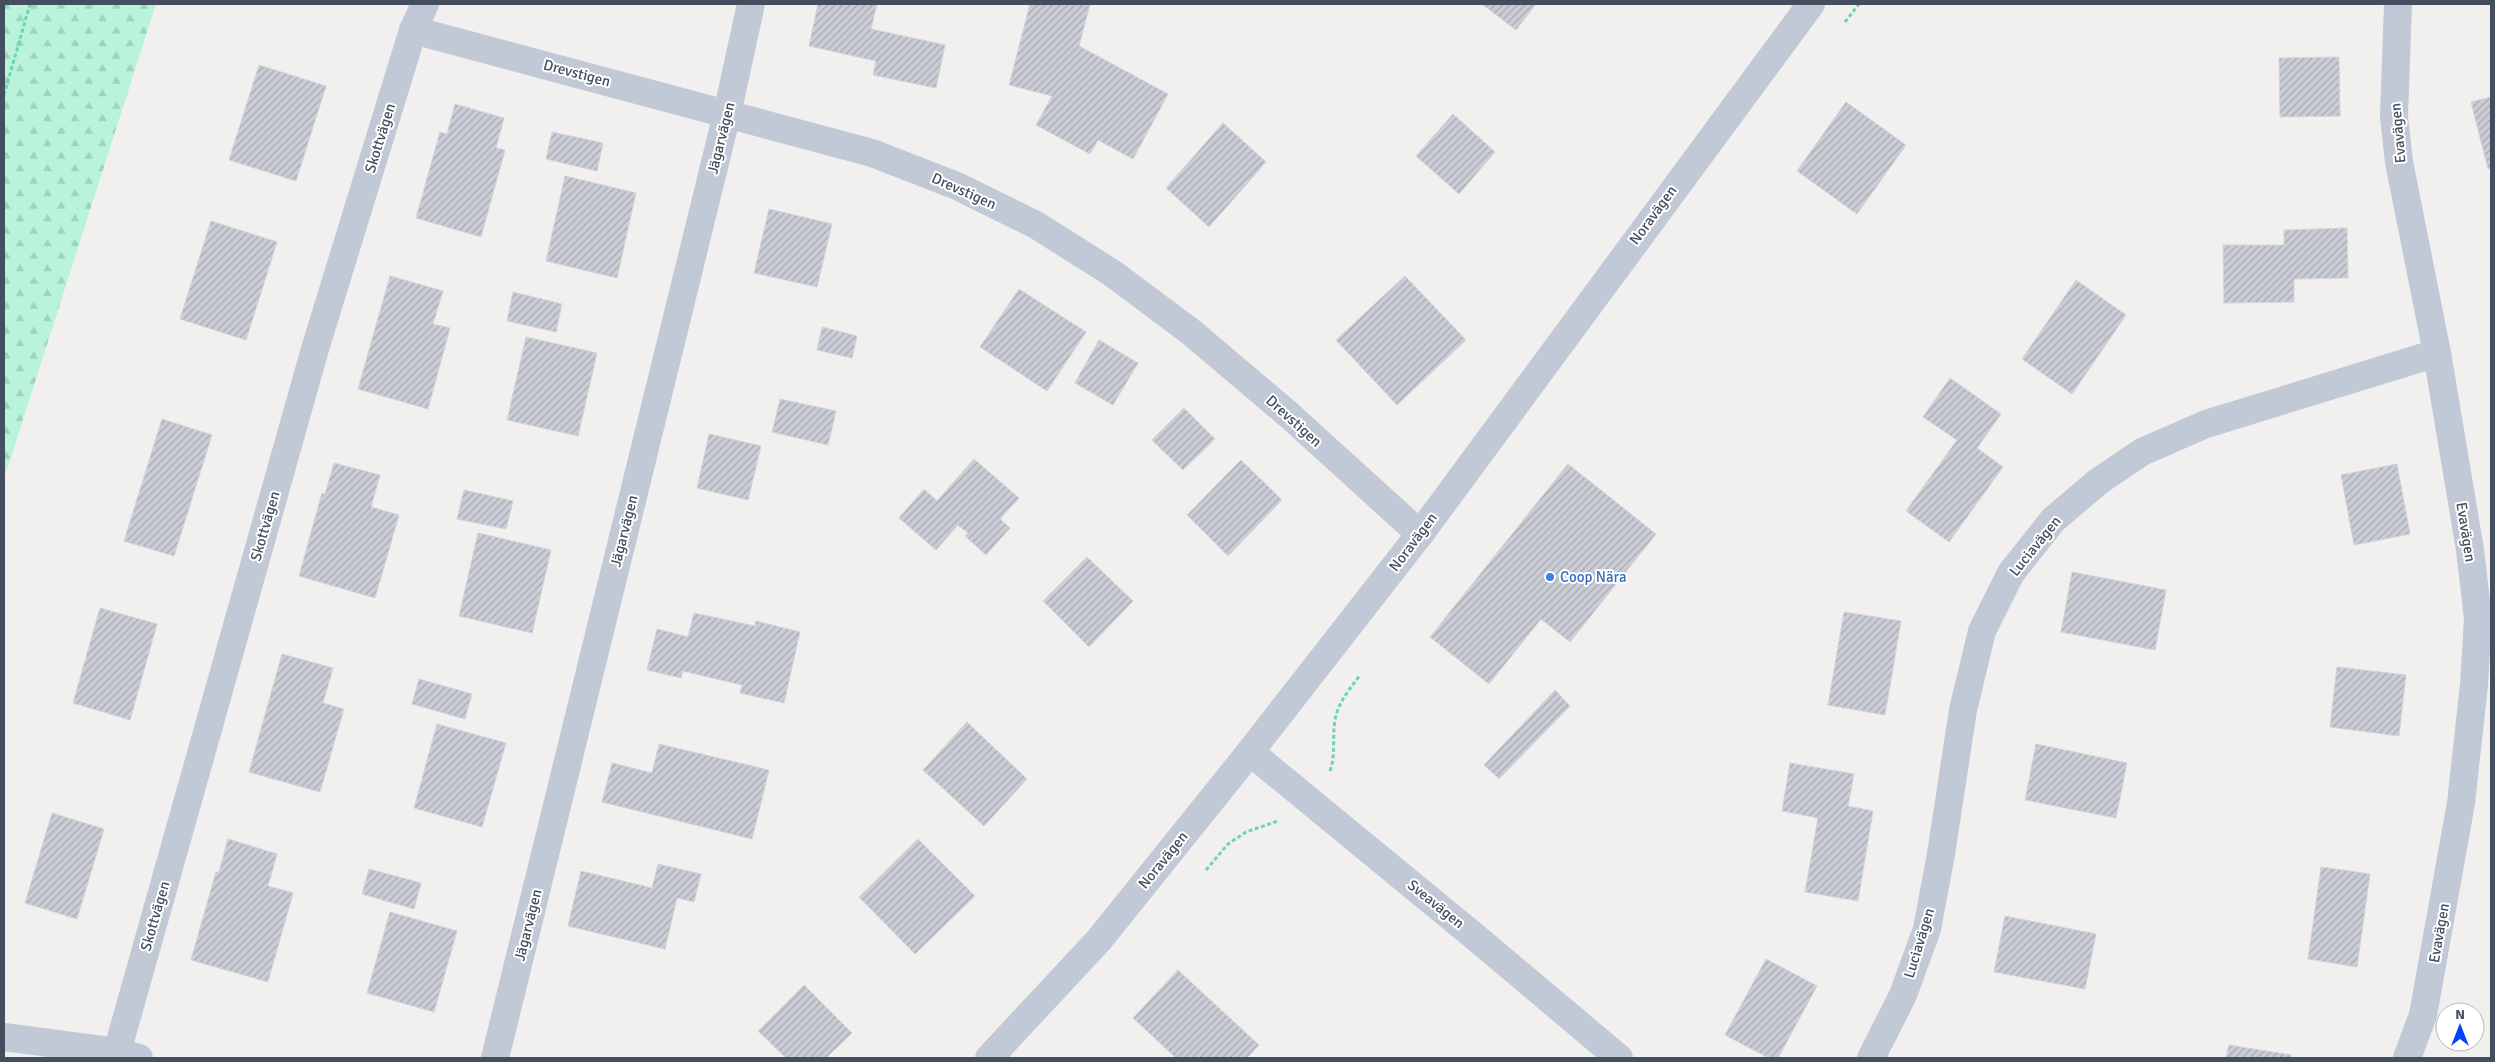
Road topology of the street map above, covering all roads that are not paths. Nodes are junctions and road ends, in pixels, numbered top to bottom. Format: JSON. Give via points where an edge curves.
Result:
{"nodes":[{"id":1,"x":425,"y":4,"type":"edge"},
{"id":2,"x":751,"y":4,"type":"edge"},
{"id":3,"x":1810,"y":4,"type":"edge"},
{"id":4,"x":2398,"y":4,"type":"edge"},
{"id":5,"x":413,"y":30,"type":"junction"},
{"id":6,"x":727,"y":114,"type":"junction"},
{"id":7,"x":2437,"y":352,"type":"junction"},
{"id":8,"x":1420,"y":534,"type":"junction"},
{"id":9,"x":1250,"y":752,"type":"junction"},
{"id":10,"x":4,"y":1037,"type":"edge"},
{"id":11,"x":128,"y":1055,"type":"edge"},
{"id":12,"x":495,"y":1058,"type":"edge"},
{"id":13,"x":989,"y":1058,"type":"edge"},
{"id":14,"x":1619,"y":1058,"type":"edge"},
{"id":15,"x":1871,"y":1058,"type":"edge"},
{"id":16,"x":2407,"y":1058,"type":"edge"}],
"edges":[{"from":1,"to":5,"type":"street","name":"Skottvägen"},
{"from":2,"to":6,"type":"street","name":"Jägarvägen"},
{"from":3,"to":8,"type":"street","name":"Noravägen"},
{"from":4,"to":7,"type":"street","name":"Evavägen","via":[[2394,116],[2399,162]]},
{"from":5,"to":6,"type":"street","name":"Drevstigen"},
{"from":5,"to":11,"type":"street","name":"Skottvägen","via":[[315,349]]},
{"from":6,"to":8,"type":"street","name":"Drevstigen","via":[[872,153],[957,186],[1036,224],[1112,273],[1191,332],[1289,415]]},
{"from":6,"to":12,"type":"street","name":"Jägarvägen"},
{"from":7,"to":15,"type":"street","name":"Luciavägen","via":[[2206,424],[2142,452],[2098,480],[2053,520],[2011,573],[1982,631],[1963,710],[1927,929],[1903,995]]},
{"from":7,"to":16,"type":"street","name":"Evavägen","via":[[2478,618],[2461,803],[2423,1015]]},
{"from":8,"to":9,"type":"street","name":"Noravägen"},
{"from":9,"to":13,"type":"street","name":"Noravägen","via":[[1099,940]]},
{"from":9,"to":14,"type":"street","name":"Sveavägen"},
{"from":10,"to":11,"type":"street"}]}
